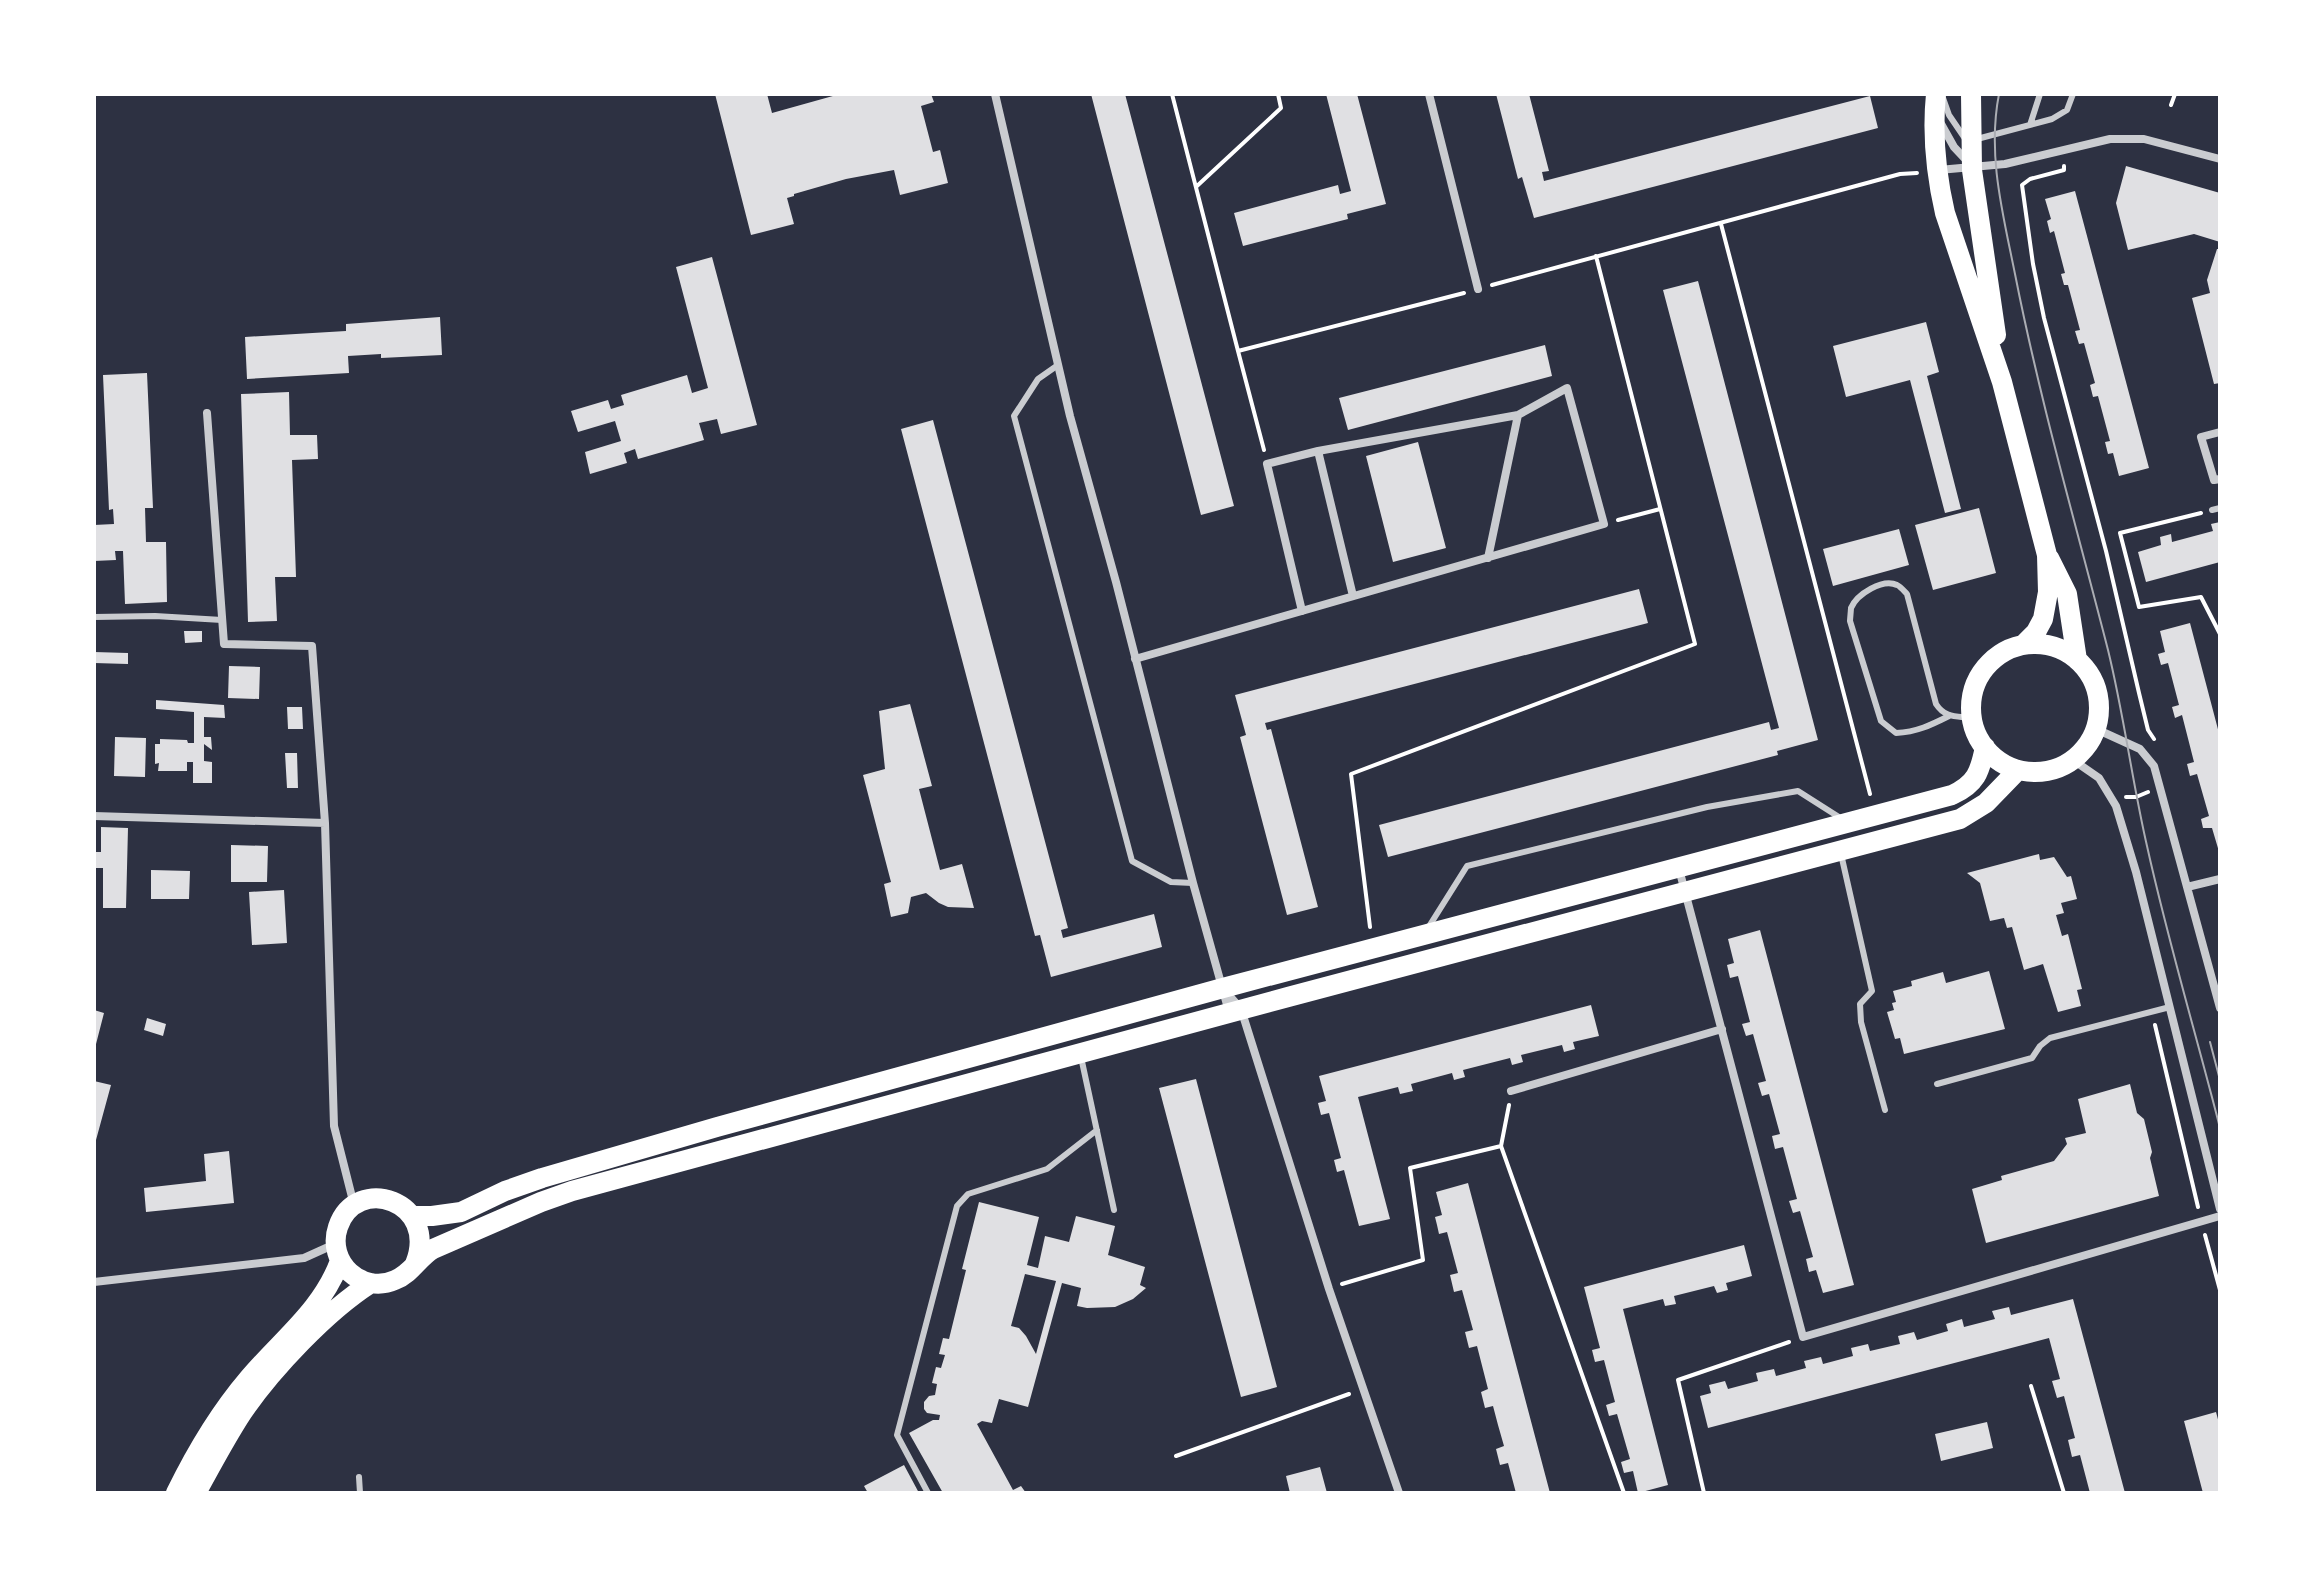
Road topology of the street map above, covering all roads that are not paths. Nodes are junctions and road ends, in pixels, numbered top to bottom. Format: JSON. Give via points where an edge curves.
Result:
{"nodes":[{"id":1,"x":995,"y":94,"type":"edge"},
{"id":2,"x":1429,"y":94,"type":"edge"},
{"id":3,"x":1971,"y":94,"type":"edge"},
{"id":4,"x":2040,"y":94,"type":"edge"},
{"id":5,"x":2073,"y":94,"type":"edge"},
{"id":6,"x":1938,"y":101,"type":"edge"},
{"id":7,"x":2030,"y":125,"type":"junction"},
{"id":8,"x":1971,"y":140,"type":"junction"},
{"id":9,"x":2220,"y":159,"type":"edge"},
{"id":10,"x":1972,"y":167,"type":"junction"},
{"id":11,"x":1937,"y":170,"type":"junction"},
{"id":12,"x":1478,"y":289,"type":"road end"},
{"id":13,"x":1058,"y":365,"type":"junction"},
{"id":14,"x":2002,"y":382,"type":"junction"},
{"id":15,"x":207,"y":413,"type":"dead end"},
{"id":16,"x":1518,"y":415,"type":"junction"},
{"id":17,"x":2220,"y":432,"type":"edge"},
{"id":18,"x":1318,"y":451,"type":"junction"},
{"id":19,"x":2220,"y":479,"type":"edge"},
{"id":20,"x":2220,"y":508,"type":"edge"},
{"id":21,"x":2212,"y":510,"type":"road end"},
{"id":22,"x":2047,"y":555,"type":"junction"},
{"id":23,"x":1488,"y":558,"type":"junction"},
{"id":24,"x":1353,"y":596,"type":"junction"},
{"id":25,"x":1302,"y":611,"type":"junction"},
{"id":26,"x":94,"y":617,"type":"edge"},
{"id":27,"x":222,"y":620,"type":"junction"},
{"id":28,"x":2024,"y":644,"type":"junction"},
{"id":29,"x":1135,"y":659,"type":"junction"},
{"id":30,"x":2077,"y":660,"type":"junction"},
{"id":31,"x":1949,"y":716,"type":"junction"},
{"id":32,"x":1971,"y":718,"type":"junction"},
{"id":33,"x":2096,"y":729,"type":"junction"},
{"id":34,"x":1985,"y":747,"type":"junction"},
{"id":35,"x":2073,"y":760,"type":"junction"},
{"id":36,"x":2018,"y":770,"type":"junction"},
{"id":37,"x":94,"y":816,"type":"edge"},
{"id":38,"x":325,"y":823,"type":"junction"},
{"id":39,"x":1848,"y":823,"type":"junction"},
{"id":40,"x":1840,"y":851,"type":"junction"},
{"id":41,"x":1678,"y":868,"type":"junction"},
{"id":42,"x":2220,"y":879,"type":"edge"},
{"id":43,"x":1193,"y":883,"type":"junction"},
{"id":44,"x":2187,"y":887,"type":"junction"},
{"id":45,"x":1685,"y":891,"type":"junction"},
{"id":46,"x":1423,"y":936,"type":"junction"},
{"id":47,"x":1229,"y":987,"type":"junction"},
{"id":48,"x":2170,"y":1007,"type":"junction"},
{"id":49,"x":2220,"y":1008,"type":"edge"},
{"id":50,"x":1236,"y":1011,"type":"junction"},
{"id":51,"x":1722,"y":1029,"type":"junction"},
{"id":52,"x":1081,"y":1053,"type":"junction"},
{"id":53,"x":1937,"y":1084,"type":"dead end"},
{"id":54,"x":1511,"y":1091,"type":"road end"},
{"id":55,"x":1885,"y":1110,"type":"dead end"},
{"id":56,"x":1097,"y":1130,"type":"junction"},
{"id":57,"x":354,"y":1205,"type":"junction"},
{"id":58,"x":2220,"y":1209,"type":"edge"},
{"id":59,"x":1114,"y":1210,"type":"dead end"},
{"id":60,"x":413,"y":1216,"type":"junction"},
{"id":61,"x":2220,"y":1216,"type":"edge"},
{"id":62,"x":338,"y":1252,"type":"junction"},
{"id":63,"x":415,"y":1264,"type":"junction"},
{"id":64,"x":94,"y":1282,"type":"edge"},
{"id":65,"x":371,"y":1283,"type":"junction"},
{"id":66,"x":359,"y":1477,"type":"dead end"},
{"id":67,"x":176,"y":1493,"type":"edge"},
{"id":68,"x":196,"y":1493,"type":"edge"},
{"id":69,"x":360,"y":1493,"type":"edge"},
{"id":70,"x":928,"y":1493,"type":"edge"},
{"id":71,"x":1399,"y":1493,"type":"edge"}],
"edges":[{"from":1,"to":13,"type":"street"},
{"from":2,"to":12,"type":"street"},
{"from":3,"to":8,"type":"main road"},
{"from":4,"to":7,"type":"lane"},
{"from":5,"to":7,"type":"lane","via":[[2067,110]]},
{"from":6,"to":8,"type":"lane","via":[[1964,139]]},
{"from":6,"to":10,"type":"street","via":[[1954,147]]},
{"from":6,"to":11,"type":"main road"},
{"from":7,"to":8,"type":"lane"},
{"from":8,"to":10,"type":"main road"},
{"from":9,"to":10,"type":"street","via":[[2144,139],[2110,139]]},
{"from":10,"to":11,"type":"street"},
{"from":10,"to":14,"type":"main road"},
{"from":11,"to":14,"type":"main road","via":[[1945,213]]},
{"from":13,"to":29,"type":"street"},
{"from":13,"to":43,"type":"lane","via":[[1038,379],[1014,416],[1132,861],[1171,882]]},
{"from":14,"to":22,"type":"main road"},
{"from":15,"to":27,"type":"street"},
{"from":16,"to":18,"type":"street"},
{"from":16,"to":23,"type":"street"},
{"from":16,"to":23,"type":"street","via":[[1567,388],[1604,524]]},
{"from":17,"to":19,"type":"street","via":[[2201,437],[2214,480]]},
{"from":18,"to":24,"type":"street"},
{"from":18,"to":25,"type":"street","via":[[1267,464]]},
{"from":20,"to":21,"type":"lane"},
{"from":22,"to":28,"type":"main road","via":[[2043,619]]},
{"from":22,"to":30,"type":"main road","via":[[2067,594]]},
{"from":23,"to":24,"type":"street"},
{"from":24,"to":25,"type":"street"},
{"from":25,"to":29,"type":"street"},
{"from":26,"to":27,"type":"lane"},
{"from":27,"to":38,"type":"street","via":[[224,644],[312,646]]},
{"from":28,"to":30,"type":"main road","via":[[2044,644]]},
{"from":28,"to":32,"type":"main road","via":[[1989,662],[1977,679]]},
{"from":29,"to":43,"type":"street"},
{"from":30,"to":33,"type":"main road","via":[[2097,691]]},
{"from":31,"to":31,"type":"lane","via":[[1936,704],[1907,594],[1889,583],[1861,595],[1851,608],[1850,621],[1881,721],[1896,733],[1907,733]]},
{"from":31,"to":32,"type":"lane"},
{"from":32,"to":34,"type":"main road"},
{"from":33,"to":35,"type":"main road"},
{"from":33,"to":44,"type":"street","via":[[2140,749],[2154,766]]},
{"from":34,"to":36,"type":"main road"},
{"from":34,"to":39,"type":"main road","via":[[1976,776],[1963,790]]},
{"from":35,"to":36,"type":"main road","via":[[2047,771]]},
{"from":35,"to":48,"type":"street","via":[[2099,778],[2116,806]]},
{"from":36,"to":40,"type":"main road","via":[[1986,803],[1960,819]]},
{"from":37,"to":38,"type":"street"},
{"from":38,"to":57,"type":"street","via":[[334,1126]]},
{"from":39,"to":41,"type":"main road"},
{"from":39,"to":46,"type":"lane","via":[[1798,791],[1707,807],[1467,866]]},
{"from":40,"to":45,"type":"main road"},
{"from":40,"to":55,"type":"lane","via":[[1872,991],[1860,1004],[1861,1022]]},
{"from":41,"to":45,"type":"street"},
{"from":41,"to":46,"type":"main road"},
{"from":42,"to":44,"type":"street"},
{"from":43,"to":47,"type":"street"},
{"from":44,"to":49,"type":"street"},
{"from":45,"to":50,"type":"main road"},
{"from":45,"to":51,"type":"street"},
{"from":46,"to":47,"type":"main road"},
{"from":47,"to":50,"type":"street"},
{"from":47,"to":60,"type":"main road","via":[[581,1165],[461,1212]]},
{"from":48,"to":53,"type":"lane","via":[[2050,1038],[2032,1058]]},
{"from":48,"to":58,"type":"street"},
{"from":50,"to":52,"type":"main road"},
{"from":50,"to":71,"type":"street"},
{"from":51,"to":54,"type":"street"},
{"from":51,"to":61,"type":"street","via":[[1803,1337]]},
{"from":52,"to":56,"type":"lane"},
{"from":52,"to":63,"type":"main road","via":[[572,1191],[448,1242]]},
{"from":56,"to":59,"type":"lane"},
{"from":56,"to":70,"type":"lane","via":[[1047,1169],[968,1194],[957,1206],[897,1435]]},
{"from":57,"to":60,"type":"main road","via":[[380,1198]]},
{"from":57,"to":62,"type":"main road","via":[[338,1226]]},
{"from":60,"to":63,"type":"main road","via":[[420,1244]]},
{"from":62,"to":64,"type":"street"},
{"from":62,"to":65,"type":"main road","via":[[356,1278]]},
{"from":62,"to":67,"type":"main road","via":[[331,1283],[309,1316],[249,1377],[205,1439]]},
{"from":63,"to":65,"type":"main road","via":[[396,1280]]},
{"from":65,"to":68,"type":"main road","via":[[336,1309],[265,1383]]},
{"from":66,"to":69,"type":"lane"}]}
